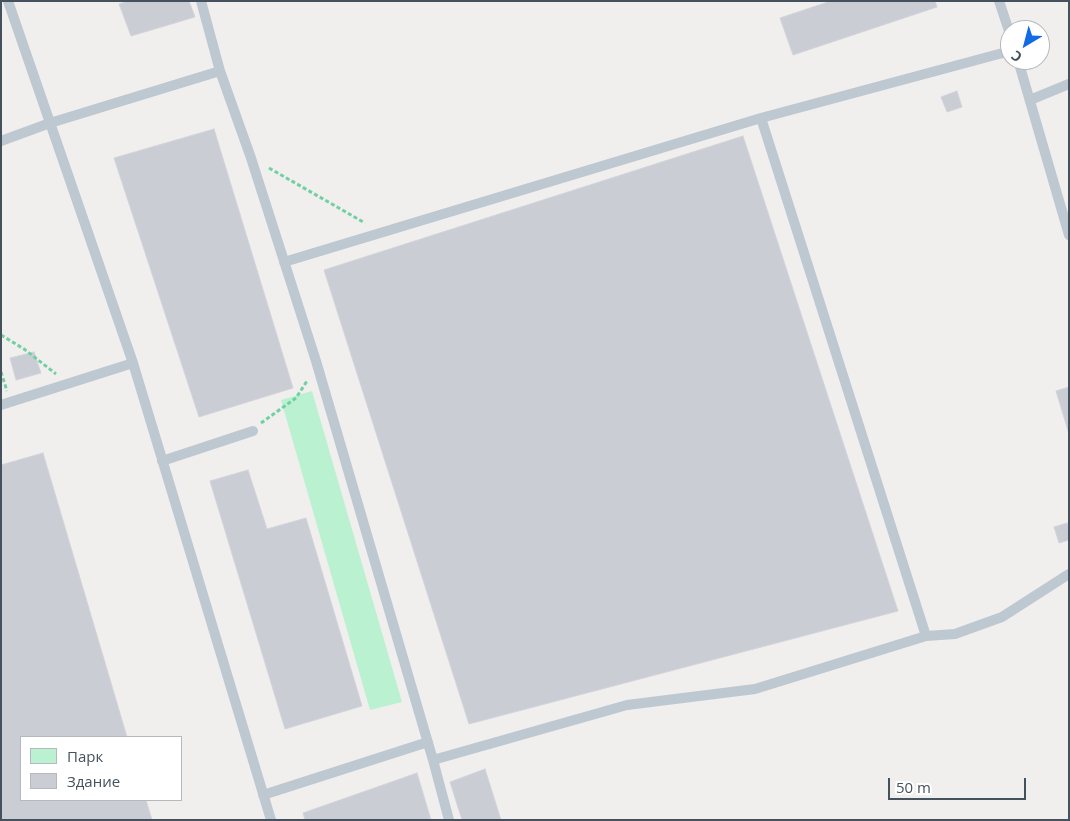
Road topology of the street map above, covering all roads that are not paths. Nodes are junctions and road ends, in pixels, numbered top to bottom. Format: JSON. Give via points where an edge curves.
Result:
{"nodes":[{"id":1,"x":8,"y":1,"type":"edge"},
{"id":2,"x":201,"y":1,"type":"edge"},
{"id":3,"x":999,"y":1,"type":"edge"},
{"id":4,"x":1005,"y":20,"type":"edge"},
{"id":5,"x":1000,"y":54,"type":"edge"},
{"id":6,"x":1021,"y":70,"type":"edge"},
{"id":7,"x":220,"y":71,"type":"junction"},
{"id":8,"x":1069,"y":84,"type":"edge"},
{"id":9,"x":1030,"y":100,"type":"junction"},
{"id":10,"x":761,"y":118,"type":"junction"},
{"id":11,"x":50,"y":123,"type":"junction"},
{"id":12,"x":1,"y":141,"type":"edge"},
{"id":13,"x":1069,"y":236,"type":"edge"},
{"id":14,"x":284,"y":262,"type":"junction"},
{"id":15,"x":133,"y":363,"type":"junction"},
{"id":16,"x":1,"y":405,"type":"edge"},
{"id":17,"x":253,"y":431,"type":"road end"},
{"id":18,"x":162,"y":461,"type":"junction"},
{"id":19,"x":1069,"y":574,"type":"edge"},
{"id":20,"x":926,"y":636,"type":"junction"},
{"id":21,"x":428,"y":742,"type":"junction"},
{"id":22,"x":433,"y":760,"type":"junction"},
{"id":23,"x":263,"y":795,"type":"junction"},
{"id":24,"x":270,"y":820,"type":"edge"},
{"id":25,"x":449,"y":820,"type":"edge"}],
"edges":[{"from":1,"to":11,"type":"lane"},
{"from":2,"to":7,"type":"lane"},
{"from":3,"to":4,"type":"lane"},
{"from":5,"to":10,"type":"lane"},
{"from":6,"to":9,"type":"lane"},
{"from":7,"to":11,"type":"lane"},
{"from":7,"to":14,"type":"lane"},
{"from":8,"to":9,"type":"lane"},
{"from":9,"to":13,"type":"lane"},
{"from":10,"to":14,"type":"lane"},
{"from":10,"to":20,"type":"lane"},
{"from":11,"to":12,"type":"lane"},
{"from":11,"to":15,"type":"lane"},
{"from":14,"to":21,"type":"lane"},
{"from":15,"to":16,"type":"lane"},
{"from":15,"to":18,"type":"lane"},
{"from":17,"to":18,"type":"lane"},
{"from":18,"to":23,"type":"lane"},
{"from":19,"to":20,"type":"lane","via":[[1002,617],[955,634]]},
{"from":20,"to":22,"type":"lane","via":[[755,689],[627,705]]},
{"from":21,"to":22,"type":"lane"},
{"from":21,"to":23,"type":"lane"},
{"from":22,"to":25,"type":"lane"},
{"from":23,"to":24,"type":"lane"}]}
